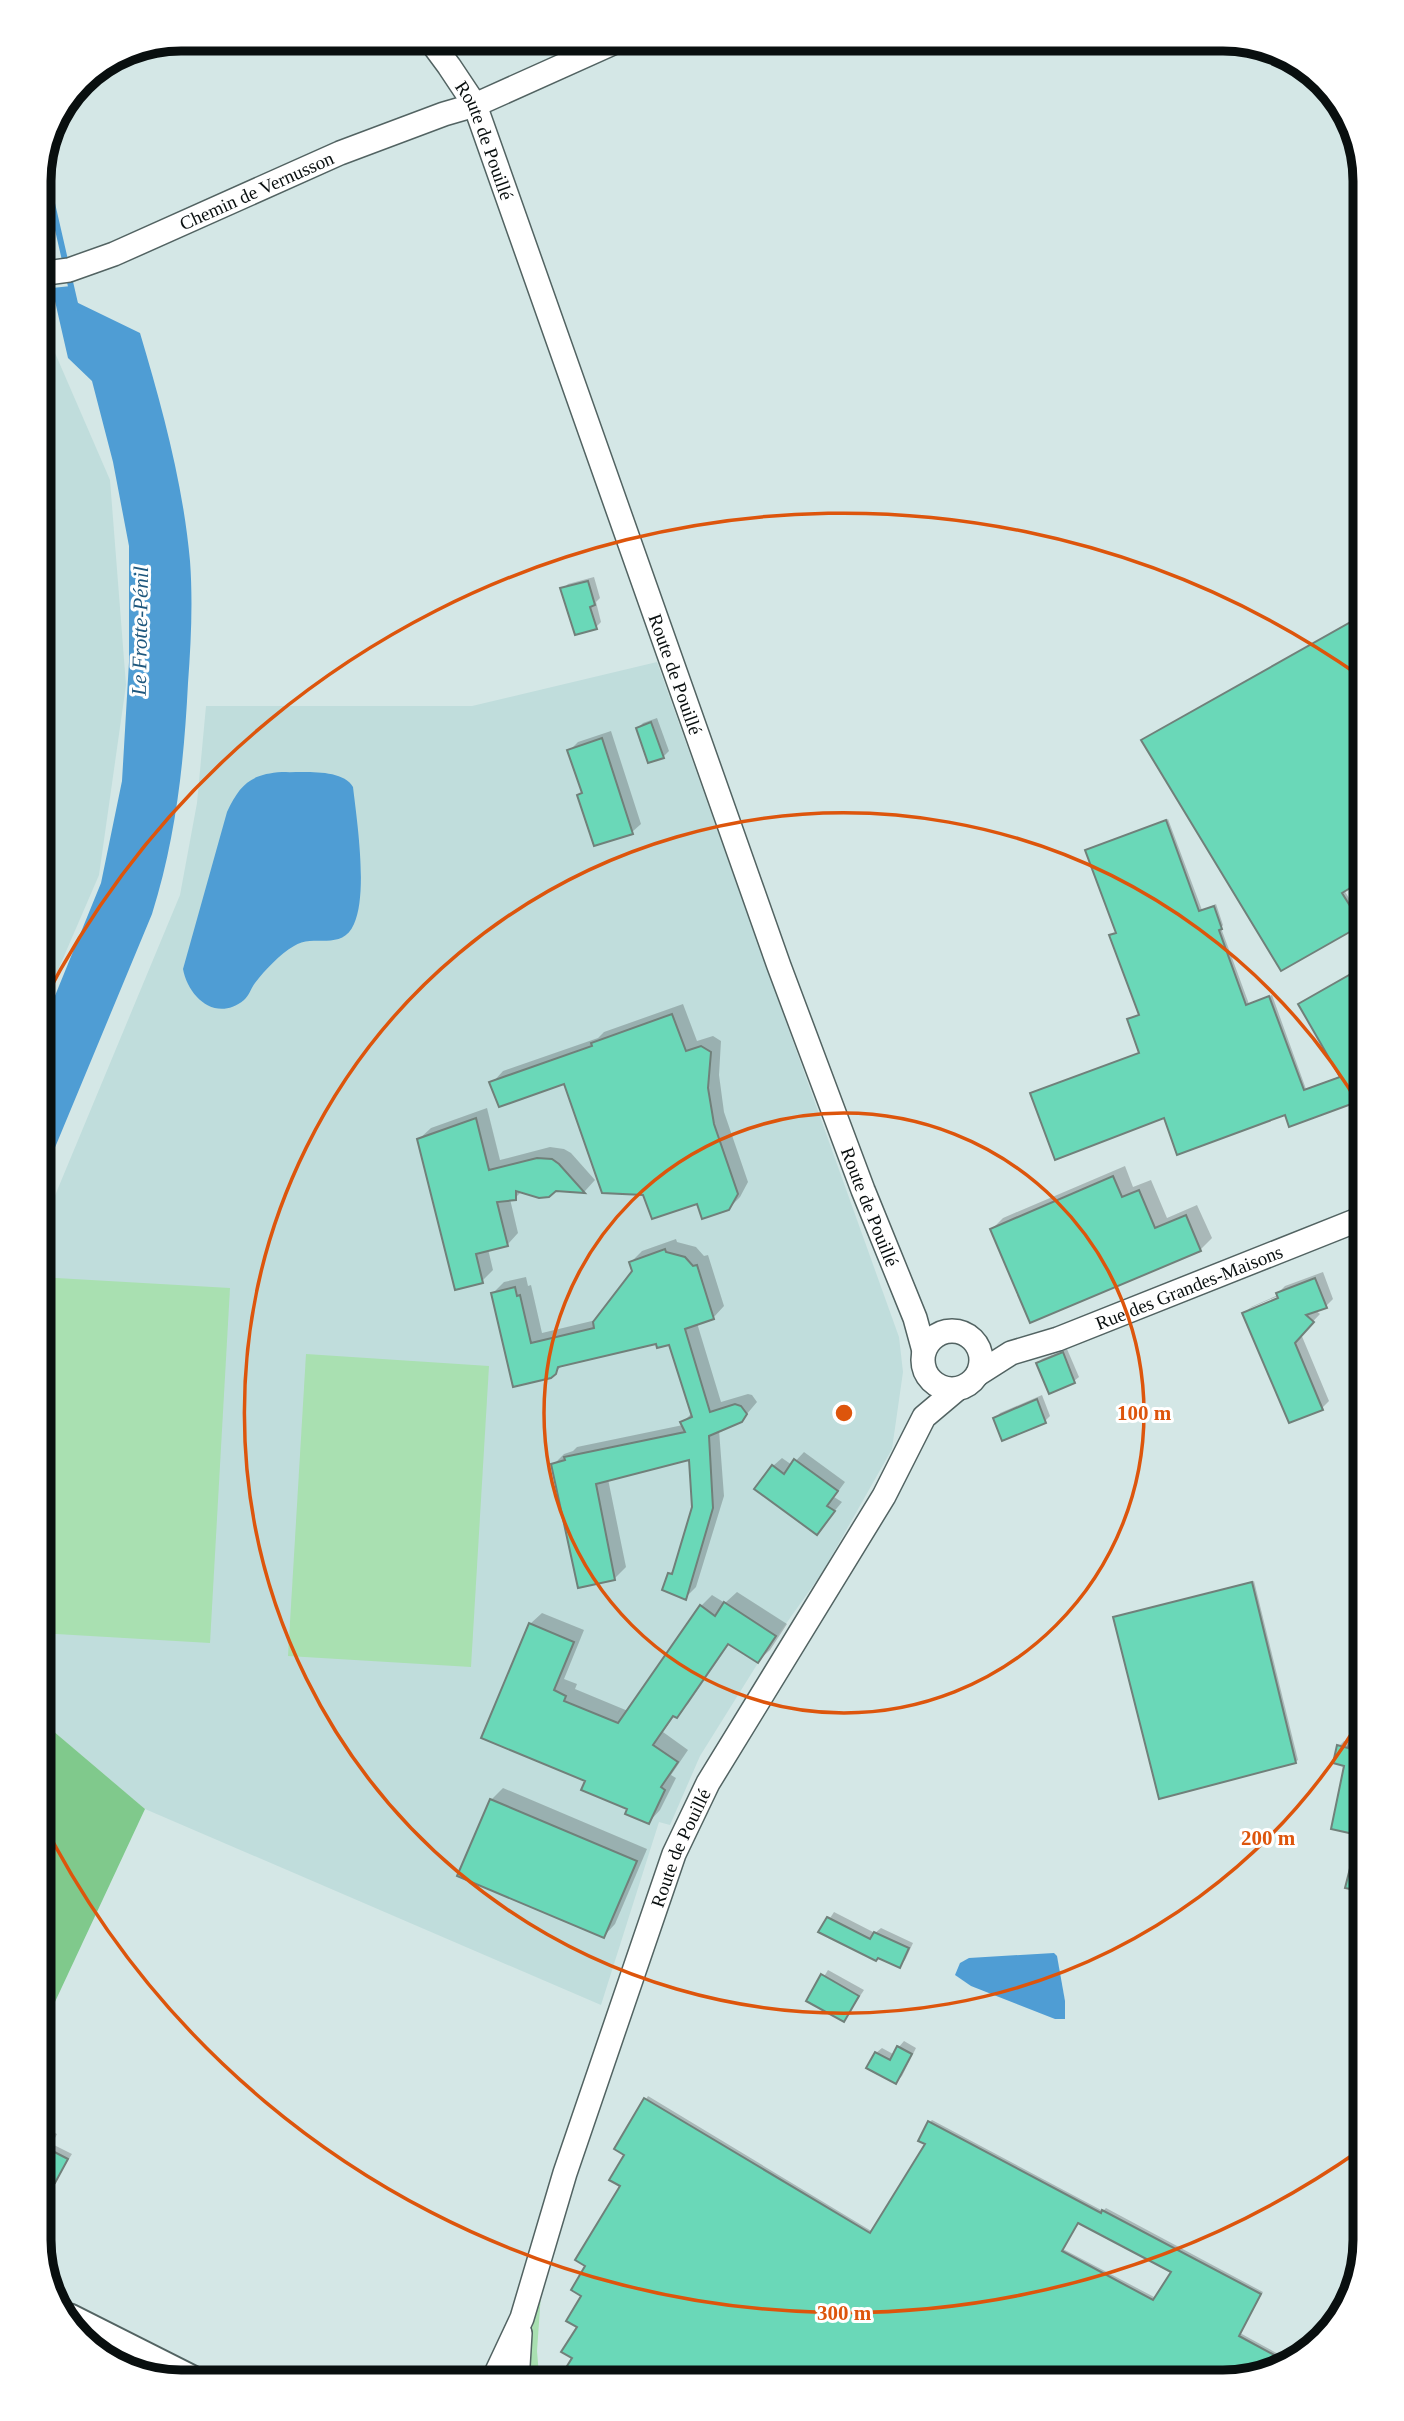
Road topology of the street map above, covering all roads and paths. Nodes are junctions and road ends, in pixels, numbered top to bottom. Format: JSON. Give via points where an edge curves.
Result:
{"nodes":[{"id":1,"x":439,"y":51,"type":"edge"},
{"id":2,"x":595,"y":51,"type":"edge"},
{"id":3,"x":475,"y":105,"type":"junction"},
{"id":4,"x":51,"y":272,"type":"edge"},
{"id":5,"x":1353,"y":1222,"type":"edge"},
{"id":6,"x":915,"y":1318,"type":"junction"},
{"id":7,"x":943,"y":1332,"type":"junction"},
{"id":8,"x":978,"y":1346,"type":"junction"},
{"id":9,"x":924,"y":1351,"type":"junction"},
{"id":10,"x":1011,"y":1353,"type":"junction"},
{"id":11,"x":978,"y":1374,"type":"junction"},
{"id":12,"x":927,"y":1376,"type":"junction"},
{"id":13,"x":956,"y":1390,"type":"junction"},
{"id":14,"x":925,"y":1417,"type":"junction"},
{"id":15,"x":522,"y":2318,"type":"junction"},
{"id":16,"x":87,"y":2330,"type":"edge"},
{"id":17,"x":164,"y":2369,"type":"edge"},
{"id":18,"x":498,"y":2370,"type":"edge"},
{"id":19,"x":518,"y":2370,"type":"edge"}],
"edges":[{"from":1,"to":3,"type":"street","name":"Route de Pouillé"},
{"from":2,"to":3,"type":"street","name":"Chemin de Vernusson"},
{"from":3,"to":4,"type":"street","name":"Chemin de Vernusson","via":[[340,153],[93,262]]},
{"from":3,"to":6,"type":"street","name":"Route de Pouillé","via":[[782,974]]},
{"from":5,"to":10,"type":"street","name":"Rue des Grandes-Maisons","via":[[1058,1339]]},
{"from":6,"to":7,"type":"street"},
{"from":6,"to":9,"type":"street","name":"Route de Pouillé"},
{"from":7,"to":8,"type":"street","via":[[963,1333]]},
{"from":7,"to":9,"type":"street"},
{"from":8,"to":10,"type":"street"},
{"from":8,"to":11,"type":"street"},
{"from":9,"to":12,"type":"street"},
{"from":10,"to":11,"type":"street"},
{"from":11,"to":13,"type":"street"},
{"from":12,"to":13,"type":"street","via":[[939,1387]]},
{"from":12,"to":14,"type":"street","name":"Route de Pouillé"},
{"from":13,"to":14,"type":"street","name":"Route de Pouillé"},
{"from":14,"to":15,"type":"street","name":"Route de Pouillé","via":[[870,1519],[708,1783],[674,1854],[565,2173]]},
{"from":15,"to":18,"type":"street","name":"Route de Pouillé"},
{"from":15,"to":19,"type":"street","name":"Route de Pouillé"},
{"from":16,"to":17,"type":"main road"}]}
